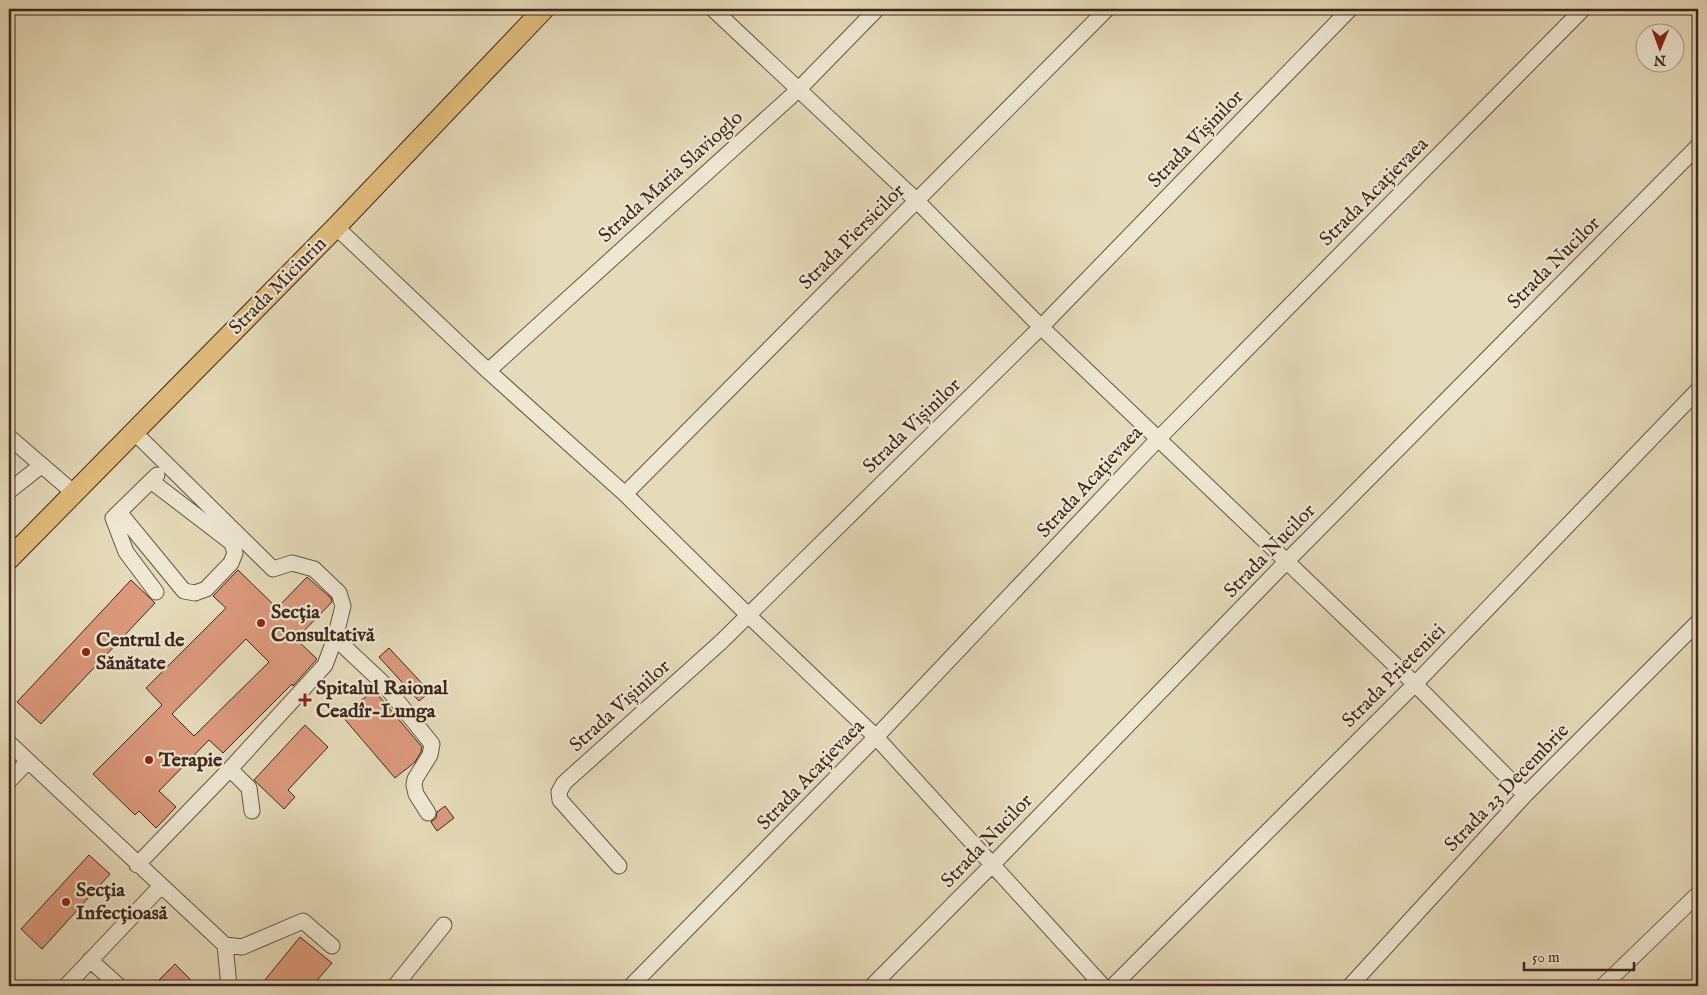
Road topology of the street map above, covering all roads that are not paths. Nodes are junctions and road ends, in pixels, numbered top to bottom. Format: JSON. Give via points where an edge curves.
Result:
{"nodes":[{"id":1,"x":544,"y":9,"type":"edge"},
{"id":2,"x":713,"y":9,"type":"edge"},
{"id":3,"x":877,"y":9,"type":"edge"},
{"id":4,"x":1106,"y":9,"type":"edge"},
{"id":5,"x":1350,"y":9,"type":"edge"},
{"id":6,"x":1583,"y":9,"type":"edge"},
{"id":7,"x":798,"y":90,"type":"junction"},
{"id":8,"x":1698,"y":146,"type":"edge"},
{"id":9,"x":917,"y":200,"type":"junction"},
{"id":10,"x":336,"y":227,"type":"junction"},
{"id":11,"x":1042,"y":327,"type":"junction"},
{"id":12,"x":488,"y":371,"type":"junction"},
{"id":13,"x":1698,"y":390,"type":"edge"},
{"id":14,"x":134,"y":432,"type":"junction"},
{"id":15,"x":9,"y":437,"type":"edge"},
{"id":16,"x":1159,"y":438,"type":"junction"},
{"id":17,"x":42,"y":465,"type":"junction"},
{"id":18,"x":167,"y":465,"type":"junction"},
{"id":19,"x":151,"y":481,"type":"junction"},
{"id":20,"x":9,"y":491,"type":"edge"},
{"id":21,"x":74,"y":493,"type":"junction"},
{"id":22,"x":625,"y":494,"type":"junction"},
{"id":23,"x":119,"y":512,"type":"junction"},
{"id":24,"x":9,"y":559,"type":"edge"},
{"id":25,"x":1287,"y":562,"type":"junction"},
{"id":26,"x":156,"y":592,"type":"dead end"},
{"id":27,"x":748,"y":615,"type":"junction"},
{"id":28,"x":1698,"y":622,"type":"edge"},
{"id":29,"x":335,"y":638,"type":"junction"},
{"id":30,"x":1416,"y":684,"type":"junction"},
{"id":31,"x":876,"y":737,"type":"junction"},
{"id":32,"x":9,"y":744,"type":"edge"},
{"id":33,"x":28,"y":761,"type":"junction"},
{"id":34,"x":230,"y":769,"type":"junction"},
{"id":35,"x":9,"y":781,"type":"edge"},
{"id":36,"x":1525,"y":795,"type":"junction"},
{"id":37,"x":252,"y":811,"type":"dead end"},
{"id":38,"x":428,"y":813,"type":"dead end"},
{"id":39,"x":137,"y":865,"type":"junction"},
{"id":40,"x":992,"y":865,"type":"junction"},
{"id":41,"x":619,"y":866,"type":"dead end"},
{"id":42,"x":161,"y":886,"type":"junction"},
{"id":43,"x":1698,"y":894,"type":"edge"},
{"id":44,"x":444,"y":925,"type":"dead end"},
{"id":45,"x":225,"y":945,"type":"junction"},
{"id":46,"x":332,"y":946,"type":"dead end"},
{"id":47,"x":90,"y":960,"type":"junction"},
{"id":48,"x":66,"y":986,"type":"edge"},
{"id":49,"x":119,"y":986,"type":"edge"},
{"id":50,"x":228,"y":986,"type":"edge"},
{"id":51,"x":395,"y":986,"type":"edge"},
{"id":52,"x":631,"y":986,"type":"edge"},
{"id":53,"x":872,"y":986,"type":"edge"},
{"id":54,"x":1103,"y":986,"type":"edge"},
{"id":55,"x":1113,"y":986,"type":"edge"},
{"id":56,"x":1350,"y":986,"type":"edge"},
{"id":57,"x":1603,"y":986,"type":"edge"}],
"edges":[{"from":1,"to":10,"type":"main road","name":"Strada Miciurin"},
{"from":2,"to":7,"type":"street"},
{"from":3,"to":7,"type":"street","name":"Strada Maria Slavioglo"},
{"from":4,"to":9,"type":"street","name":"Strada Piersicilor"},
{"from":5,"to":11,"type":"street","name":"Strada Vișinilor"},
{"from":6,"to":16,"type":"street","name":"Strada Acațievaea"},
{"from":7,"to":9,"type":"street"},
{"from":7,"to":12,"type":"street","name":"Strada Maria Slavioglo"},
{"from":8,"to":25,"type":"street","name":"Strada Nucilor"},
{"from":9,"to":11,"type":"street"},
{"from":9,"to":22,"type":"street","name":"Strada Piersicilor"},
{"from":10,"to":12,"type":"street"},
{"from":10,"to":14,"type":"main road","name":"Strada Miciurin"},
{"from":11,"to":16,"type":"street"},
{"from":11,"to":27,"type":"street","name":"Strada Vișinilor"},
{"from":12,"to":22,"type":"street"},
{"from":13,"to":30,"type":"street","name":"Strada Prieteniei"},
{"from":14,"to":18,"type":"street"},
{"from":14,"to":21,"type":"main road","name":"Strada Miciurin"},
{"from":15,"to":17,"type":"street"},
{"from":16,"to":25,"type":"street"},
{"from":16,"to":31,"type":"street","name":"Strada Acațievaea"},
{"from":17,"to":20,"type":"street"},
{"from":17,"to":21,"type":"street"},
{"from":18,"to":19,"type":"street"},
{"from":18,"to":29,"type":"street","via":[[273,570],[292,563],[314,569],[339,593],[343,606]]},
{"from":19,"to":23,"type":"street"},
{"from":19,"to":23,"type":"street","via":[[232,542],[235,553],[231,563],[206,589],[195,593],[184,591]]},
{"from":21,"to":24,"type":"main road","name":"Strada Miciurin"},
{"from":22,"to":27,"type":"street"},
{"from":23,"to":26,"type":"street","via":[[113,518],[126,552]]},
{"from":25,"to":30,"type":"street"},
{"from":25,"to":40,"type":"street","name":"Strada Nucilor"},
{"from":27,"to":31,"type":"street"},
{"from":27,"to":41,"type":"street","name":"Strada Vișinilor","via":[[564,783],[559,792],[560,800]]},
{"from":28,"to":36,"type":"street","name":"Strada 23 Decembrie"},
{"from":29,"to":34,"type":"street","via":[[325,664]]},
{"from":29,"to":38,"type":"street","via":[[382,682],[432,744],[414,786]]},
{"from":30,"to":36,"type":"street"},
{"from":30,"to":55,"type":"street","name":"Strada Prieteniei"},
{"from":31,"to":40,"type":"street"},
{"from":31,"to":52,"type":"street","name":"Strada Acațievaea"},
{"from":32,"to":33,"type":"street"},
{"from":33,"to":35,"type":"street"},
{"from":33,"to":39,"type":"street"},
{"from":34,"to":37,"type":"street","via":[[249,788]]},
{"from":34,"to":39,"type":"street"},
{"from":36,"to":56,"type":"street","name":"Strada 23 Decembrie"},
{"from":39,"to":42,"type":"street"},
{"from":40,"to":53,"type":"street","name":"Strada Nucilor"},
{"from":40,"to":54,"type":"street"},
{"from":42,"to":45,"type":"street"},
{"from":42,"to":47,"type":"street"},
{"from":43,"to":57,"type":"street"},
{"from":44,"to":51,"type":"street"},
{"from":45,"to":46,"type":"street","via":[[242,947],[303,921]]},
{"from":45,"to":50,"type":"street"},
{"from":47,"to":48,"type":"street"},
{"from":47,"to":49,"type":"street"}]}
